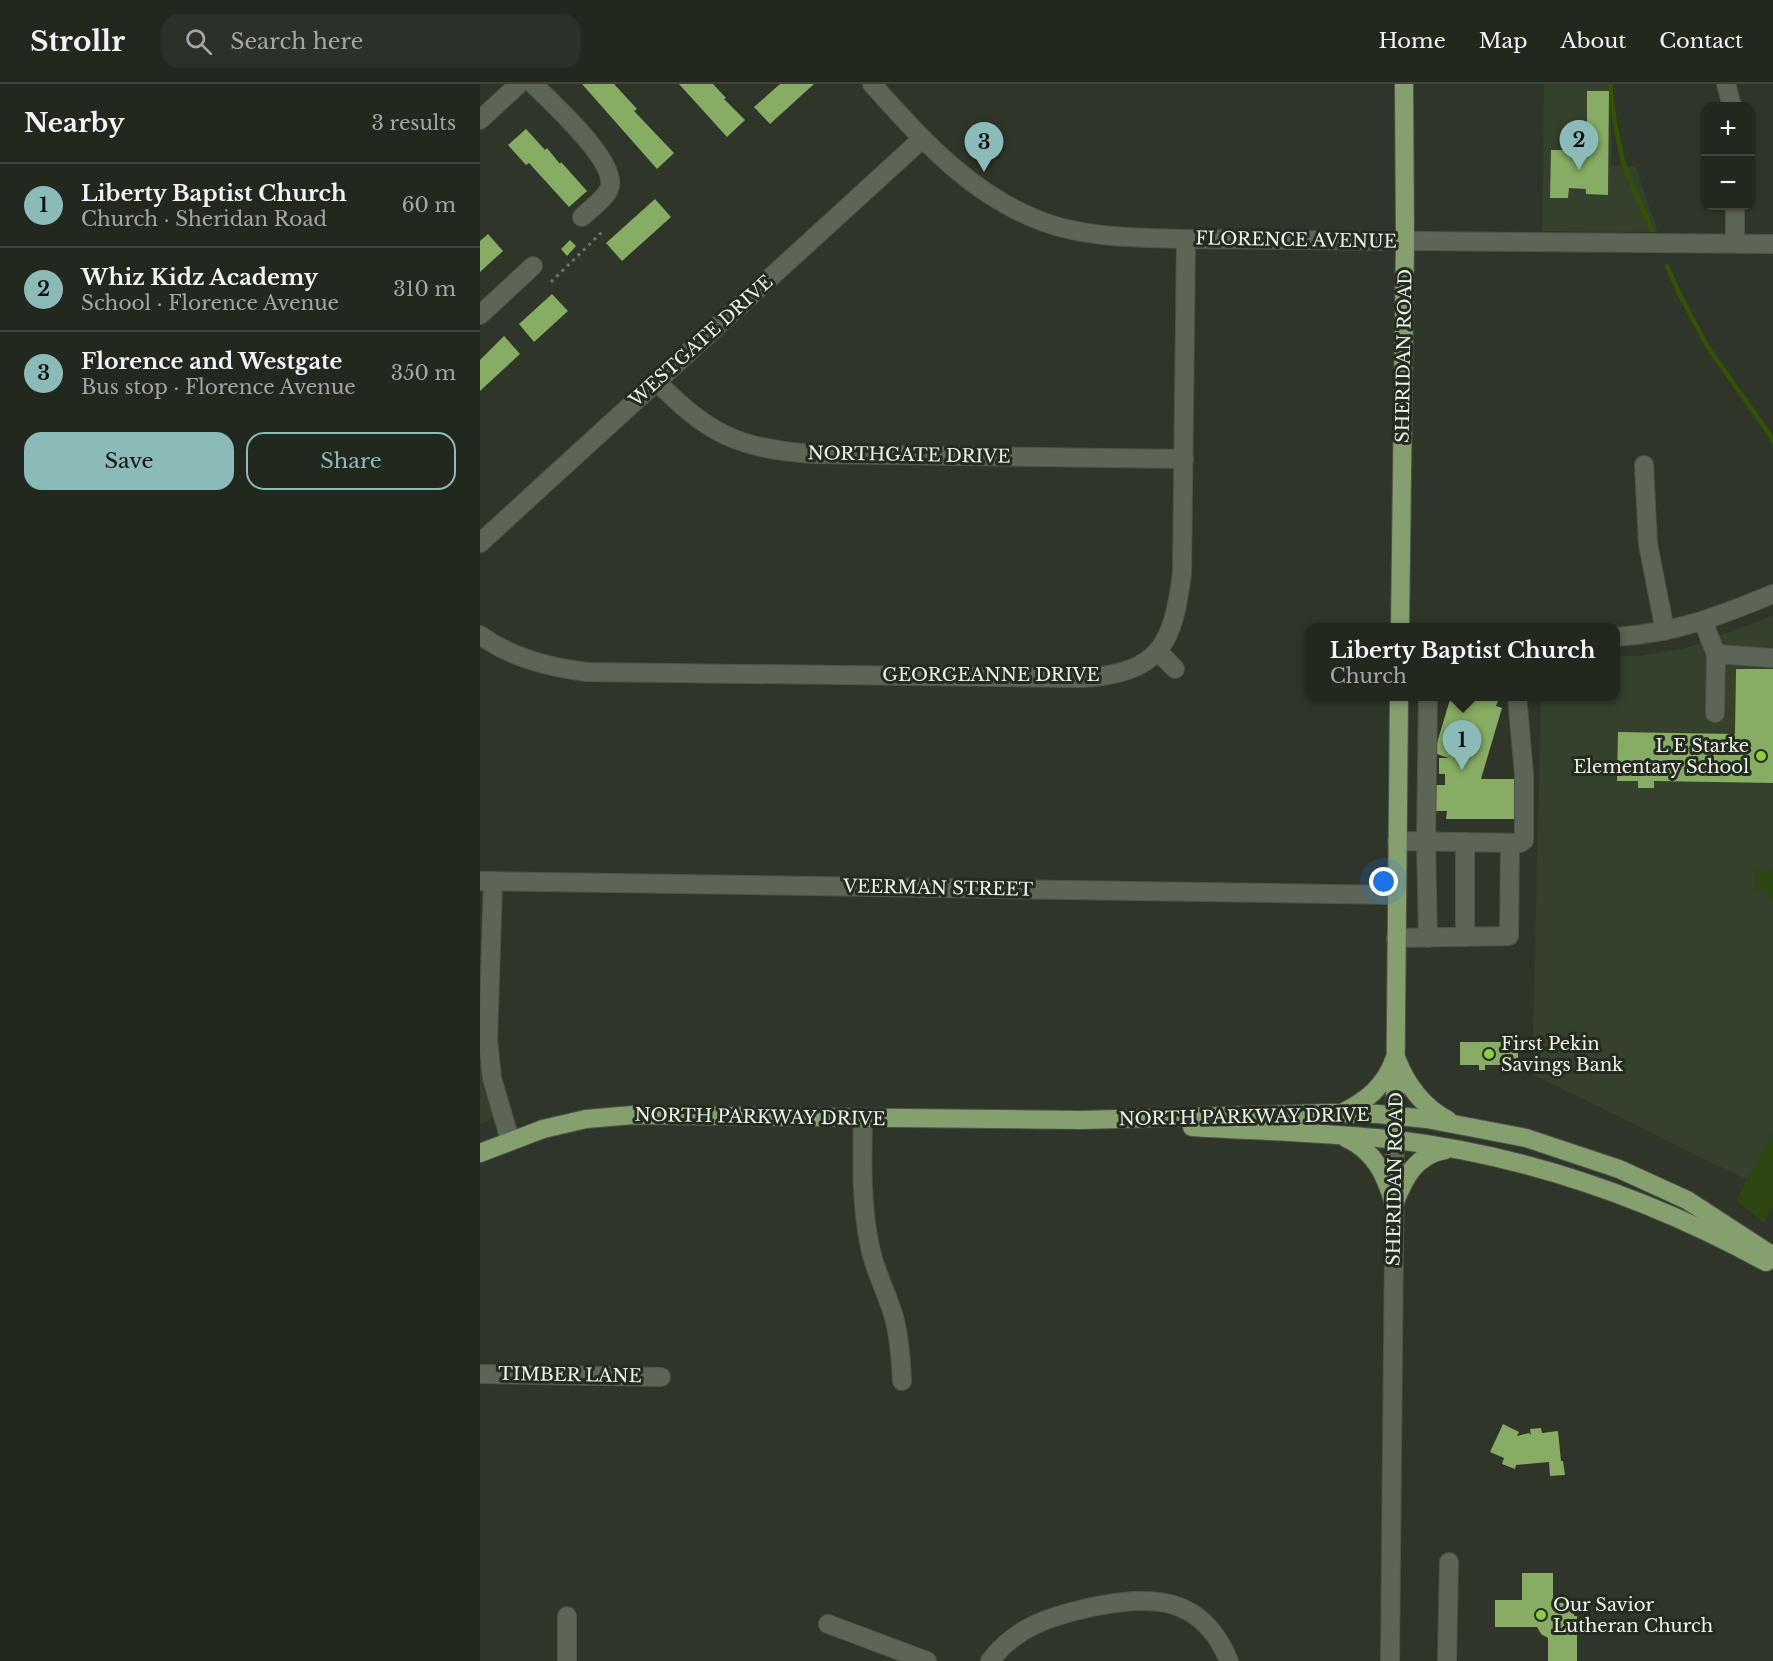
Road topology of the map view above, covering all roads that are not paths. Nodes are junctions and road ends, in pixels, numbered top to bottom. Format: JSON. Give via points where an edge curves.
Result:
{"nodes":[{"id":1,"x":519,"y":84,"type":"edge"},
{"id":2,"x":533,"y":84,"type":"edge"},
{"id":3,"x":872,"y":84,"type":"edge"},
{"id":4,"x":1404,"y":84,"type":"edge"},
{"id":5,"x":1726,"y":84,"type":"edge"},
{"id":6,"x":1731,"y":102,"type":"edge"},
{"id":7,"x":481,"y":117,"type":"edge"},
{"id":8,"x":922,"y":139,"type":"junction"},
{"id":9,"x":1735,"y":210,"type":"edge"},
{"id":10,"x":582,"y":217,"type":"dead end"},
{"id":11,"x":1186,"y":239,"type":"junction"},
{"id":12,"x":1405,"y":241,"type":"junction"},
{"id":13,"x":1735,"y":243,"type":"junction"},
{"id":14,"x":1773,"y":244,"type":"edge"},
{"id":15,"x":533,"y":266,"type":"dead end"},
{"id":16,"x":480,"y":315,"type":"edge"},
{"id":17,"x":656,"y":381,"type":"junction"},
{"id":18,"x":1184,"y":459,"type":"junction"},
{"id":19,"x":1644,"y":465,"type":"dead end"},
{"id":20,"x":480,"y":543,"type":"edge"},
{"id":21,"x":1773,"y":594,"type":"edge"},
{"id":22,"x":1703,"y":621,"type":"junction"},
{"id":23,"x":1400,"y":623,"type":"edge"},
{"id":24,"x":1665,"y":631,"type":"junction"},
{"id":25,"x":480,"y":635,"type":"edge"},
{"id":26,"x":1620,"y":636,"type":"edge"},
{"id":27,"x":1158,"y":651,"type":"junction"},
{"id":28,"x":1716,"y":654,"type":"junction"},
{"id":29,"x":1773,"y":658,"type":"edge"},
{"id":30,"x":1175,"y":669,"type":"dead end"},
{"id":31,"x":1399,"y":701,"type":"edge"},
{"id":32,"x":1428,"y":701,"type":"edge"},
{"id":33,"x":1517,"y":701,"type":"edge"},
{"id":34,"x":1715,"y":712,"type":"dead end"},
{"id":35,"x":1397,"y":841,"type":"junction"},
{"id":36,"x":1426,"y":842,"type":"junction"},
{"id":37,"x":1465,"y":842,"type":"junction"},
{"id":38,"x":1510,"y":843,"type":"junction"},
{"id":39,"x":487,"y":881,"type":"edge"},
{"id":40,"x":1396,"y":895,"type":"junction"},
{"id":41,"x":1466,"y":937,"type":"junction"},
{"id":42,"x":1396,"y":938,"type":"junction"},
{"id":43,"x":1428,"y":938,"type":"junction"},
{"id":44,"x":484,"y":1040,"type":"edge"},
{"id":45,"x":1396,"y":1055,"type":"junction"},
{"id":46,"x":1341,"y":1114,"type":"junction"},
{"id":47,"x":1396,"y":1116,"type":"junction"},
{"id":48,"x":864,"y":1119,"type":"junction"},
{"id":49,"x":1081,"y":1120,"type":"junction"},
{"id":50,"x":1458,"y":1124,"type":"junction"},
{"id":51,"x":1342,"y":1137,"type":"junction"},
{"id":52,"x":510,"y":1140,"type":"junction"},
{"id":53,"x":1395,"y":1140,"type":"junction"},
{"id":54,"x":1452,"y":1149,"type":"junction"},
{"id":55,"x":480,"y":1153,"type":"edge"},
{"id":56,"x":1394,"y":1204,"type":"junction"},
{"id":57,"x":1773,"y":1256,"type":"edge"},
{"id":58,"x":1773,"y":1266,"type":"edge"},
{"id":59,"x":480,"y":1374,"type":"edge"},
{"id":60,"x":661,"y":1377,"type":"dead end"},
{"id":61,"x":902,"y":1381,"type":"dead end"},
{"id":62,"x":1449,"y":1562,"type":"dead end"},
{"id":63,"x":567,"y":1616,"type":"dead end"},
{"id":64,"x":828,"y":1624,"type":"dead end"},
{"id":65,"x":567,"y":1661,"type":"edge"},
{"id":66,"x":927,"y":1661,"type":"edge"},
{"id":67,"x":990,"y":1661,"type":"edge"},
{"id":68,"x":1229,"y":1661,"type":"edge"},
{"id":69,"x":1390,"y":1661,"type":"edge"},
{"id":70,"x":1447,"y":1661,"type":"edge"}],
"edges":[{"from":1,"to":7,"type":"street"},
{"from":2,"to":10,"type":"street","via":[[585,138],[607,168],[609,188]]},
{"from":3,"to":8,"type":"street","name":"FLORENCE AVENUE"},
{"from":4,"to":12,"type":"main road","name":"SHERIDAN ROAD"},
{"from":5,"to":6,"type":"street"},
{"from":8,"to":11,"type":"street","name":"FLORENCE AVENUE","via":[[977,187],[1042,221],[1097,234]]},
{"from":8,"to":17,"type":"street","name":"WESTGATE DRIVE"},
{"from":9,"to":13,"type":"street"},
{"from":11,"to":12,"type":"street","name":"FLORENCE AVENUE"},
{"from":11,"to":18,"type":"street","name":"GEORGEANNE DRIVE"},
{"from":12,"to":13,"type":"street","name":"FLORENCE AVENUE"},
{"from":12,"to":23,"type":"main road","name":"SHERIDAN ROAD"},
{"from":13,"to":14,"type":"street","name":"FLORENCE AVENUE"},
{"from":15,"to":16,"type":"street"},
{"from":17,"to":18,"type":"street","name":"NORTHGATE DRIVE","via":[[684,409],[721,434],[742,444],[774,451]]},
{"from":17,"to":20,"type":"street","name":"WESTGATE DRIVE"},
{"from":18,"to":27,"type":"street","name":"GEORGEANNE DRIVE","via":[[1179,602],[1169,637]]},
{"from":19,"to":24,"type":"street","via":[[1648,544]]},
{"from":21,"to":22,"type":"street"},
{"from":22,"to":24,"type":"street"},
{"from":22,"to":28,"type":"street"},
{"from":24,"to":26,"type":"street"},
{"from":25,"to":27,"type":"street","name":"GEORGEANNE DRIVE","via":[[528,660],[556,668],[608,673],[1082,678],[1119,673]]},
{"from":27,"to":30,"type":"street"},
{"from":28,"to":29,"type":"street"},
{"from":28,"to":34,"type":"street"},
{"from":31,"to":35,"type":"main road","name":"SHERIDAN ROAD"},
{"from":32,"to":36,"type":"street"},
{"from":33,"to":38,"type":"street","via":[[1524,775],[1524,840]]},
{"from":35,"to":36,"type":"street"},
{"from":35,"to":40,"type":"main road","name":"SHERIDAN ROAD"},
{"from":36,"to":37,"type":"street"},
{"from":36,"to":43,"type":"street"},
{"from":37,"to":38,"type":"street"},
{"from":37,"to":41,"type":"street"},
{"from":38,"to":41,"type":"street","via":[[1509,936]]},
{"from":39,"to":40,"type":"street","name":"VEERMAN STREET"},
{"from":39,"to":44,"type":"street"},
{"from":40,"to":42,"type":"main road","name":"SHERIDAN ROAD"},
{"from":41,"to":43,"type":"street"},
{"from":42,"to":43,"type":"street"},
{"from":42,"to":45,"type":"main road","name":"SHERIDAN ROAD"},
{"from":44,"to":52,"type":"street"},
{"from":45,"to":46,"type":"main road","via":[[1391,1069],[1370,1096]]},
{"from":45,"to":47,"type":"main road","name":"SHERIDAN ROAD"},
{"from":45,"to":50,"type":"main road","via":[[1401,1071],[1421,1100]]},
{"from":46,"to":47,"type":"main road","name":"NORTH PARKWAY DRIVE"},
{"from":46,"to":49,"type":"main road","name":"NORTH PARKWAY DRIVE"},
{"from":47,"to":50,"type":"main road","name":"NORTH PARKWAY DRIVE"},
{"from":47,"to":53,"type":"main road","name":"SHERIDAN ROAD"},
{"from":48,"to":49,"type":"main road","name":"NORTH PARKWAY DRIVE"},
{"from":48,"to":52,"type":"main road","name":"NORTH PARKWAY DRIVE","via":[[633,1115],[571,1122]]},
{"from":48,"to":61,"type":"street","via":[[865,1222],[874,1263],[896,1323]]},
{"from":49,"to":51,"type":"main road","name":"NORTH PARKWAY DRIVE"},
{"from":50,"to":57,"type":"main road","name":"NORTH PARKWAY DRIVE","via":[[1526,1138],[1634,1175],[1704,1209]]},
{"from":51,"to":53,"type":"main road","name":"NORTH PARKWAY DRIVE"},
{"from":51,"to":56,"type":"main road","via":[[1358,1143],[1378,1164]]},
{"from":52,"to":55,"type":"main road","name":"NORTH PARKWAY DRIVE"},
{"from":53,"to":54,"type":"main road","name":"NORTH PARKWAY DRIVE"},
{"from":53,"to":56,"type":"street","name":"SHERIDAN ROAD"},
{"from":54,"to":56,"type":"main road","via":[[1424,1157],[1415,1165]]},
{"from":54,"to":58,"type":"main road","name":"NORTH PARKWAY DRIVE","via":[[1602,1187],[1697,1227]]},
{"from":56,"to":69,"type":"street","name":"SHERIDAN ROAD"},
{"from":59,"to":60,"type":"street","name":"TIMBER LANE"},
{"from":62,"to":70,"type":"street"},
{"from":63,"to":65,"type":"street"},
{"from":64,"to":66,"type":"street"},
{"from":67,"to":68,"type":"street","via":[[1009,1639],[1045,1619],[1139,1600],[1167,1603],[1199,1618],[1219,1641]]}]}
